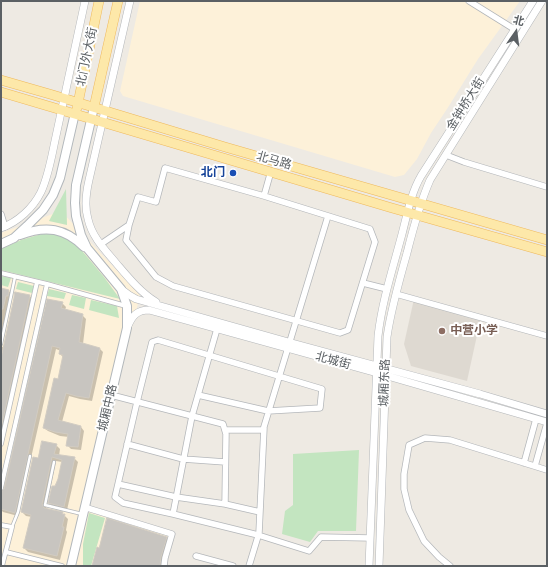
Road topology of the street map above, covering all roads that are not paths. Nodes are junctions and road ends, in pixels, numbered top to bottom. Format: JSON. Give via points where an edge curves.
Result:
{"nodes":[{"id":1,"x":84,"y":1,"type":"edge"},
{"id":2,"x":99,"y":1,"type":"edge"},
{"id":3,"x":118,"y":1,"type":"edge"},
{"id":4,"x":130,"y":1,"type":"edge"},
{"id":5,"x":469,"y":1,"type":"edge"},
{"id":6,"x":533,"y":1,"type":"edge"},
{"id":7,"x":542,"y":1,"type":"edge"},
{"id":8,"x":514,"y":29,"type":"junction"},
{"id":9,"x":1,"y":80,"type":"edge"},
{"id":10,"x":1,"y":92,"type":"edge"},
{"id":11,"x":64,"y":98,"type":"junction"},
{"id":12,"x":78,"y":102,"type":"junction"},
{"id":13,"x":94,"y":107,"type":"junction"},
{"id":14,"x":62,"y":109,"type":"junction"},
{"id":15,"x":105,"y":110,"type":"junction"},
{"id":16,"x":75,"y":113,"type":"junction"},
{"id":17,"x":92,"y":118,"type":"junction"},
{"id":18,"x":102,"y":121,"type":"junction"},
{"id":19,"x":446,"y":155,"type":"junction"},
{"id":20,"x":305,"y":170,"type":"junction"},
{"id":21,"x":271,"y":171,"type":"junction"},
{"id":22,"x":302,"y":180,"type":"junction"},
{"id":23,"x":547,"y":187,"type":"edge"},
{"id":24,"x":264,"y":196,"type":"junction"},
{"id":25,"x":411,"y":201,"type":"junction"},
{"id":26,"x":421,"y":204,"type":"junction"},
{"id":27,"x":408,"y":212,"type":"junction"},
{"id":28,"x":1,"y":214,"type":"edge"},
{"id":29,"x":418,"y":215,"type":"junction"},
{"id":30,"x":328,"y":216,"type":"junction"},
{"id":31,"x":129,"y":225,"type":"junction"},
{"id":32,"x":3,"y":228,"type":"edge"},
{"id":33,"x":14,"y":238,"type":"junction"},
{"id":34,"x":547,"y":240,"type":"edge"},
{"id":35,"x":1,"y":244,"type":"edge"},
{"id":36,"x":101,"y":244,"type":"junction"},
{"id":37,"x":547,"y":252,"type":"edge"},
{"id":38,"x":95,"y":258,"type":"junction"},
{"id":39,"x":1,"y":273,"type":"edge"},
{"id":40,"x":15,"y":277,"type":"junction"},
{"id":41,"x":37,"y":282,"type":"junction"},
{"id":42,"x":363,"y":283,"type":"junction"},
{"id":43,"x":47,"y":284,"type":"junction"},
{"id":44,"x":121,"y":289,"type":"junction"},
{"id":45,"x":387,"y":289,"type":"junction"},
{"id":46,"x":396,"y":294,"type":"junction"},
{"id":47,"x":127,"y":306,"type":"junction"},
{"id":48,"x":163,"y":306,"type":"junction"},
{"id":49,"x":297,"y":321,"type":"junction"},
{"id":50,"x":127,"y":328,"type":"junction"},
{"id":51,"x":217,"y":329,"type":"junction"},
{"id":52,"x":547,"y":336,"type":"edge"},
{"id":53,"x":1,"y":344,"type":"edge"},
{"id":54,"x":288,"y":346,"type":"junction"},
{"id":55,"x":209,"y":355,"type":"junction"},
{"id":56,"x":377,"y":370,"type":"junction"},
{"id":57,"x":386,"y":372,"type":"junction"},
{"id":58,"x":279,"y":375,"type":"junction"},
{"id":59,"x":111,"y":395,"type":"junction"},
{"id":60,"x":198,"y":395,"type":"junction"},
{"id":61,"x":137,"y":402,"type":"junction"},
{"id":62,"x":269,"y":411,"type":"junction"},
{"id":63,"x":547,"y":414,"type":"edge"},
{"id":64,"x":192,"y":416,"type":"junction"},
{"id":65,"x":536,"y":419,"type":"junction"},
{"id":66,"x":547,"y":422,"type":"edge"},
{"id":67,"x":224,"y":430,"type":"junction"},
{"id":68,"x":263,"y":430,"type":"junction"},
{"id":69,"x":1,"y":444,"type":"edge"},
{"id":70,"x":127,"y":444,"type":"junction"},
{"id":71,"x":30,"y":456,"type":"dead end"},
{"id":72,"x":183,"y":459,"type":"junction"},
{"id":73,"x":54,"y":462,"type":"dead end"},
{"id":74,"x":225,"y":462,"type":"junction"},
{"id":75,"x":524,"y":463,"type":"junction"},
{"id":76,"x":535,"y":466,"type":"junction"},
{"id":77,"x":547,"y":470,"type":"edge"},
{"id":78,"x":118,"y":484,"type":"junction"},
{"id":79,"x":1,"y":488,"type":"edge"},
{"id":80,"x":176,"y":497,"type":"junction"},
{"id":81,"x":225,"y":504,"type":"junction"},
{"id":82,"x":84,"y":511,"type":"junction"},
{"id":83,"x":260,"y":512,"type":"junction"},
{"id":84,"x":172,"y":514,"type":"junction"},
{"id":85,"x":1,"y":525,"type":"edge"},
{"id":86,"x":12,"y":527,"type":"junction"},
{"id":87,"x":258,"y":535,"type":"junction"},
{"id":88,"x":370,"y":538,"type":"junction"},
{"id":89,"x":6,"y":552,"type":"junction"},
{"id":90,"x":196,"y":556,"type":"dead end"},
{"id":91,"x":2,"y":566,"type":"edge"},
{"id":92,"x":62,"y":566,"type":"edge"},
{"id":93,"x":71,"y":566,"type":"edge"},
{"id":94,"x":164,"y":566,"type":"edge"},
{"id":95,"x":233,"y":566,"type":"edge"},
{"id":96,"x":250,"y":566,"type":"edge"},
{"id":97,"x":369,"y":566,"type":"edge"},
{"id":98,"x":379,"y":566,"type":"edge"},
{"id":99,"x":450,"y":566,"type":"edge"}],
"edges":[{"from":1,"to":11,"type":"street"},
{"from":2,"to":12,"type":"main road","name":"北门外大街"},
{"from":3,"to":13,"type":"main road","name":"北门外大街"},
{"from":4,"to":15,"type":"street"},
{"from":5,"to":8,"type":"street"},
{"from":6,"to":8,"type":"street","name":"金钟桥大街"},
{"from":7,"to":19,"type":"street","name":"金钟桥大街"},
{"from":8,"to":25,"type":"street","name":"金钟桥大街","via":[[416,184]]},
{"from":9,"to":11,"type":"main road","name":"北马路"},
{"from":10,"to":14,"type":"main road","name":"北马路"},
{"from":11,"to":12,"type":"main road","name":"北马路"},
{"from":11,"to":14,"type":"street"},
{"from":12,"to":13,"type":"main road","name":"北马路"},
{"from":12,"to":16,"type":"main road","name":"北门外大街"},
{"from":13,"to":15,"type":"main road","name":"北马路"},
{"from":13,"to":17,"type":"main road","name":"城厢中路"},
{"from":14,"to":16,"type":"main road","name":"北马路"},
{"from":14,"to":32,"type":"street","via":[[41,191],[26,213]]},
{"from":15,"to":18,"type":"street"},
{"from":15,"to":20,"type":"main road","name":"北马路"},
{"from":16,"to":17,"type":"main road","name":"北马路"},
{"from":16,"to":33,"type":"main road","name":"城厢中路","via":[[60,178],[53,196],[36,218]]},
{"from":17,"to":18,"type":"main road","name":"北马路"},
{"from":17,"to":38,"type":"main road","name":"城厢中路","via":[[77,178],[75,203],[81,235]]},
{"from":18,"to":21,"type":"main road","name":"北马路"},
{"from":18,"to":36,"type":"street","via":[[85,202],[88,221]]},
{"from":19,"to":23,"type":"street"},
{"from":19,"to":26,"type":"street","name":"金钟桥大街","via":[[430,180]]},
{"from":20,"to":22,"type":"main road"},
{"from":20,"to":25,"type":"main road","name":"北马路"},
{"from":21,"to":22,"type":"main road","name":"北马路"},
{"from":21,"to":24,"type":"street"},
{"from":22,"to":27,"type":"main road","name":"北马路"},
{"from":24,"to":30,"type":"street"},
{"from":24,"to":31,"type":"street","via":[[165,168],[156,202],[138,197]]},
{"from":25,"to":26,"type":"main road","name":"北马路"},
{"from":25,"to":27,"type":"street","name":"金钟桥大街"},
{"from":26,"to":29,"type":"street","name":"城厢东路"},
{"from":26,"to":34,"type":"main road","name":"北马路"},
{"from":27,"to":29,"type":"main road","name":"北马路"},
{"from":27,"to":45,"type":"street","name":"城厢东路"},
{"from":28,"to":32,"type":"street"},
{"from":29,"to":37,"type":"main road","name":"北马路"},
{"from":29,"to":46,"type":"street","name":"城厢东路"},
{"from":30,"to":42,"type":"street","via":[[370,229],[375,242]]},
{"from":30,"to":49,"type":"street"},
{"from":31,"to":36,"type":"street"},
{"from":31,"to":49,"type":"street","via":[[126,240],[156,277],[173,286]]},
{"from":33,"to":35,"type":"main road","name":"城厢中路"},
{"from":33,"to":38,"type":"main road","name":"城厢中路","via":[[39,229],[59,231],[74,238]]},
{"from":36,"to":48,"type":"street","via":[[143,292]]},
{"from":38,"to":44,"type":"main road","name":"城厢中路"},
{"from":39,"to":40,"type":"street"},
{"from":40,"to":41,"type":"street"},
{"from":40,"to":53,"type":"lane"},
{"from":41,"to":43,"type":"street"},
{"from":41,"to":69,"type":"street"},
{"from":42,"to":45,"type":"street"},
{"from":42,"to":49,"type":"street","via":[[348,330],[340,333]]},
{"from":43,"to":47,"type":"street"},
{"from":43,"to":79,"type":"street"},
{"from":44,"to":47,"type":"main road","name":"城厢中路"},
{"from":44,"to":48,"type":"street","name":"北城街","via":[[136,299]]},
{"from":45,"to":56,"type":"street","name":"城厢东路","via":[[378,336]]},
{"from":46,"to":52,"type":"street"},
{"from":46,"to":57,"type":"street","name":"城厢东路","via":[[387,337]]},
{"from":47,"to":50,"type":"main road","name":"城厢中路"},
{"from":48,"to":54,"type":"street","name":"北城街"},
{"from":49,"to":54,"type":"street"},
{"from":50,"to":51,"type":"street","name":"北城街","via":[[133,315],[145,310]]},
{"from":50,"to":59,"type":"main road","name":"城厢中路"},
{"from":51,"to":54,"type":"street","name":"北城街"},
{"from":51,"to":55,"type":"street"},
{"from":54,"to":56,"type":"street","name":"北城街"},
{"from":54,"to":58,"type":"street"},
{"from":55,"to":58,"type":"street"},
{"from":55,"to":60,"type":"street"},
{"from":55,"to":61,"type":"street","via":[[158,340],[152,342]]},
{"from":56,"to":57,"type":"street","name":"北城街"},
{"from":56,"to":88,"type":"street","name":"城厢东路"},
{"from":57,"to":63,"type":"street","name":"北城街","via":[[480,394]]},
{"from":57,"to":65,"type":"street","name":"北城街"},
{"from":57,"to":98,"type":"street","name":"城厢东路"},
{"from":58,"to":62,"type":"street"},
{"from":58,"to":62,"type":"street","via":[[322,388],[320,408]]},
{"from":59,"to":61,"type":"street"},
{"from":59,"to":82,"type":"main road","name":"城厢中路"},
{"from":60,"to":62,"type":"street"},
{"from":60,"to":64,"type":"street"},
{"from":61,"to":64,"type":"street"},
{"from":61,"to":70,"type":"street"},
{"from":62,"to":68,"type":"street"},
{"from":64,"to":67,"type":"street","via":[[223,424]]},
{"from":64,"to":72,"type":"street"},
{"from":65,"to":66,"type":"street","name":"北城街"},
{"from":65,"to":75,"type":"street"},
{"from":66,"to":76,"type":"street"},
{"from":67,"to":68,"type":"street"},
{"from":67,"to":74,"type":"street"},
{"from":68,"to":83,"type":"street"},
{"from":70,"to":72,"type":"street"},
{"from":70,"to":78,"type":"street"},
{"from":71,"to":86,"type":"lane","via":[[18,512]]},
{"from":72,"to":74,"type":"street"},
{"from":72,"to":80,"type":"street"},
{"from":73,"to":82,"type":"lane","via":[[45,505]]},
{"from":74,"to":81,"type":"street"},
{"from":75,"to":76,"type":"street"},
{"from":75,"to":99,"type":"street","via":[[450,440],[426,438],[409,445],[404,474],[409,510],[424,541]]},
{"from":76,"to":77,"type":"street"},
{"from":78,"to":80,"type":"street"},
{"from":78,"to":84,"type":"street","via":[[115,497],[122,503]]},
{"from":80,"to":81,"type":"street"},
{"from":80,"to":84,"type":"street"},
{"from":81,"to":83,"type":"street"},
{"from":82,"to":93,"type":"main road","name":"城厢中路"},
{"from":82,"to":94,"type":"street","via":[[172,534]]},
{"from":83,"to":87,"type":"street"},
{"from":84,"to":87,"type":"street"},
{"from":85,"to":86,"type":"street"},
{"from":86,"to":89,"type":"street"},
{"from":87,"to":88,"type":"street","via":[[309,551],[321,536]]},
{"from":87,"to":96,"type":"street"},
{"from":88,"to":97,"type":"street","name":"城厢东路"},
{"from":89,"to":91,"type":"street"},
{"from":89,"to":92,"type":"street"},
{"from":90,"to":95,"type":"street"}]}
